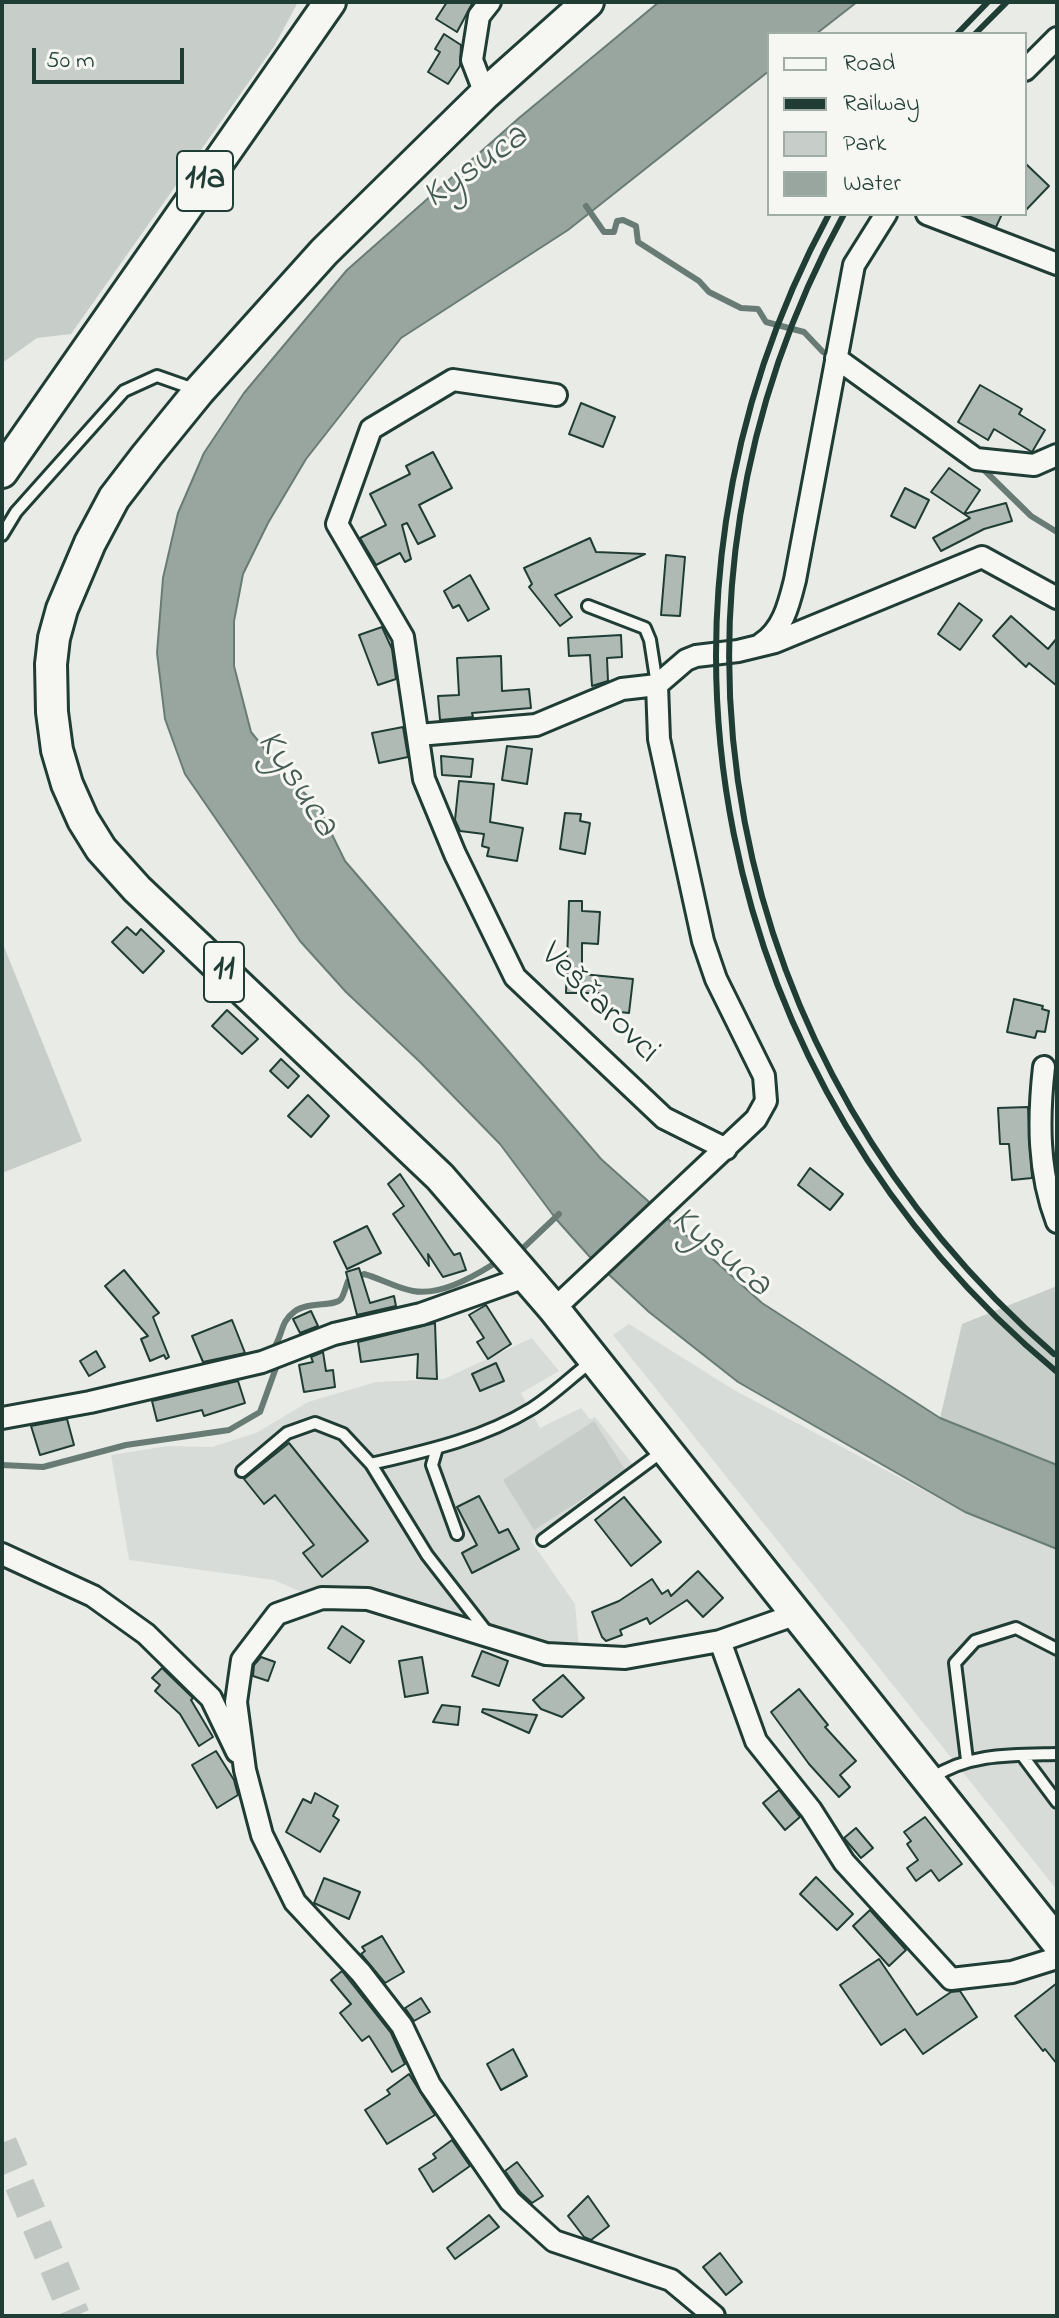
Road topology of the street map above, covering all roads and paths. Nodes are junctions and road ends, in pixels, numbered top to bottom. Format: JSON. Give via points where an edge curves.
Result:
{"nodes":[{"id":1,"x":330,"y":2,"type":"edge"},
{"id":2,"x":490,"y":2,"type":"edge"},
{"id":3,"x":588,"y":2,"type":"edge"},
{"id":4,"x":1057,"y":38,"type":"edge"},
{"id":5,"x":1027,"y":68,"type":"edge"},
{"id":6,"x":485,"y":94,"type":"junction"},
{"id":7,"x":885,"y":216,"type":"edge"},
{"id":8,"x":932,"y":216,"type":"edge"},
{"id":9,"x":1057,"y":264,"type":"edge"},
{"id":10,"x":836,"y":358,"type":"junction"},
{"id":11,"x":199,"y":391,"type":"junction"},
{"id":12,"x":556,"y":395,"type":"dead end"},
{"id":13,"x":1057,"y":455,"type":"edge"},
{"id":14,"x":2,"y":472,"type":"edge"},
{"id":15,"x":2,"y":535,"type":"edge"},
{"id":16,"x":1057,"y":598,"type":"edge"},
{"id":17,"x":588,"y":606,"type":"dead end"},
{"id":18,"x":750,"y":648,"type":"junction"},
{"id":19,"x":657,"y":685,"type":"junction"},
{"id":20,"x":418,"y":735,"type":"junction"},
{"id":21,"x":1044,"y":1067,"type":"dead end"},
{"id":22,"x":726,"y":1149,"type":"junction"},
{"id":23,"x":1057,"y":1222,"type":"edge"},
{"id":24,"x":525,"y":1277,"type":"junction"},
{"id":25,"x":554,"y":1309,"type":"junction"},
{"id":26,"x":592,"y":1361,"type":"junction"},
{"id":27,"x":2,"y":1418,"type":"edge"},
{"id":28,"x":437,"y":1448,"type":"junction"},
{"id":29,"x":664,"y":1450,"type":"junction"},
{"id":30,"x":371,"y":1464,"type":"junction"},
{"id":31,"x":242,"y":1471,"type":"dead end"},
{"id":32,"x":457,"y":1534,"type":"dead end"},
{"id":33,"x":543,"y":1540,"type":"dead end"},
{"id":34,"x":2,"y":1554,"type":"edge"},
{"id":35,"x":797,"y":1614,"type":"junction"},
{"id":36,"x":492,"y":1639,"type":"junction"},
{"id":37,"x":720,"y":1641,"type":"junction"},
{"id":38,"x":1057,"y":1649,"type":"edge"},
{"id":39,"x":1057,"y":1754,"type":"edge"},
{"id":40,"x":1022,"y":1755,"type":"junction"},
{"id":41,"x":967,"y":1760,"type":"junction"},
{"id":42,"x":245,"y":1770,"type":"junction"},
{"id":43,"x":929,"y":1780,"type":"junction"},
{"id":44,"x":1057,"y":1802,"type":"edge"},
{"id":45,"x":1057,"y":1942,"type":"edge"},
{"id":46,"x":1057,"y":1958,"type":"edge"},
{"id":47,"x":714,"y":2316,"type":"edge"}],
"edges":[{"from":1,"to":14,"type":"main road","number":"11a"},
{"from":2,"to":6,"type":"street","via":[[479,16],[472,60]]},
{"from":3,"to":6,"type":"main road","number":"11"},
{"from":4,"to":5,"type":"street"},
{"from":6,"to":11,"type":"main road","number":"11","via":[[324,252]]},
{"from":7,"to":10,"type":"street","via":[[854,265]]},
{"from":8,"to":9,"type":"street"},
{"from":10,"to":13,"type":"street","via":[[976,459],[1034,465]]},
{"from":10,"to":18,"type":"street","via":[[788,606],[771,637]]},
{"from":11,"to":15,"type":"lane","via":[[157,376],[124,391],[16,512]]},
{"from":11,"to":24,"type":"main road","number":"11","via":[[114,498],[62,609],[51,664],[52,712],[67,784],[101,849],[137,889],[440,1177]]},
{"from":12,"to":20,"type":"street","name":"Veščarovci","via":[[453,380],[371,429],[337,524],[403,637]]},
{"from":16,"to":18,"type":"street","via":[[982,557]]},
{"from":17,"to":19,"type":"lane","via":[[645,628]]},
{"from":18,"to":19,"type":"street","via":[[696,656]]},
{"from":19,"to":20,"type":"street","via":[[622,689],[536,725]]},
{"from":19,"to":22,"type":"street","via":[[659,739],[703,941],[764,1076],[766,1101]]},
{"from":20,"to":22,"type":"street","name":"Veščarovci","via":[[429,792],[515,977],[664,1118]]},
{"from":21,"to":23,"type":"street","via":[[1041,1139],[1047,1194]]},
{"from":22,"to":25,"type":"street"},
{"from":24,"to":25,"type":"main road","number":"11"},
{"from":24,"to":27,"type":"street","via":[[421,1314],[334,1334],[262,1362]]},
{"from":25,"to":26,"type":"main road","number":"11"},
{"from":26,"to":28,"type":"lane","via":[[532,1408],[488,1431]]},
{"from":26,"to":29,"type":"main road","number":"11"},
{"from":28,"to":30,"type":"lane"},
{"from":28,"to":32,"type":"lane","via":[[432,1465]]},
{"from":29,"to":33,"type":"lane"},
{"from":29,"to":35,"type":"main road","number":"11"},
{"from":30,"to":31,"type":"lane","via":[[343,1434],[315,1423],[287,1433]]},
{"from":30,"to":36,"type":"lane","via":[[427,1555]]},
{"from":34,"to":42,"type":"street","via":[[93,1596],[146,1634],[211,1698]]},
{"from":35,"to":37,"type":"street"},
{"from":35,"to":43,"type":"main road","number":"11"},
{"from":36,"to":37,"type":"street","via":[[546,1654],[625,1658]]},
{"from":36,"to":42,"type":"street","via":[[368,1599],[322,1598],[277,1614],[242,1660],[236,1702]]},
{"from":37,"to":46,"type":"street","via":[[756,1741],[844,1862],[951,1979],[1012,1972]]},
{"from":38,"to":41,"type":"lane","via":[[1016,1628],[975,1641],[955,1663]]},
{"from":39,"to":40,"type":"lane"},
{"from":40,"to":41,"type":"lane"},
{"from":40,"to":44,"type":"lane"},
{"from":41,"to":43,"type":"lane"},
{"from":42,"to":47,"type":"street","via":[[262,1835],[295,1902],[402,2026],[430,2085],[510,2201],[554,2241],[671,2280]]},
{"from":43,"to":45,"type":"main road","number":"11"}]}
